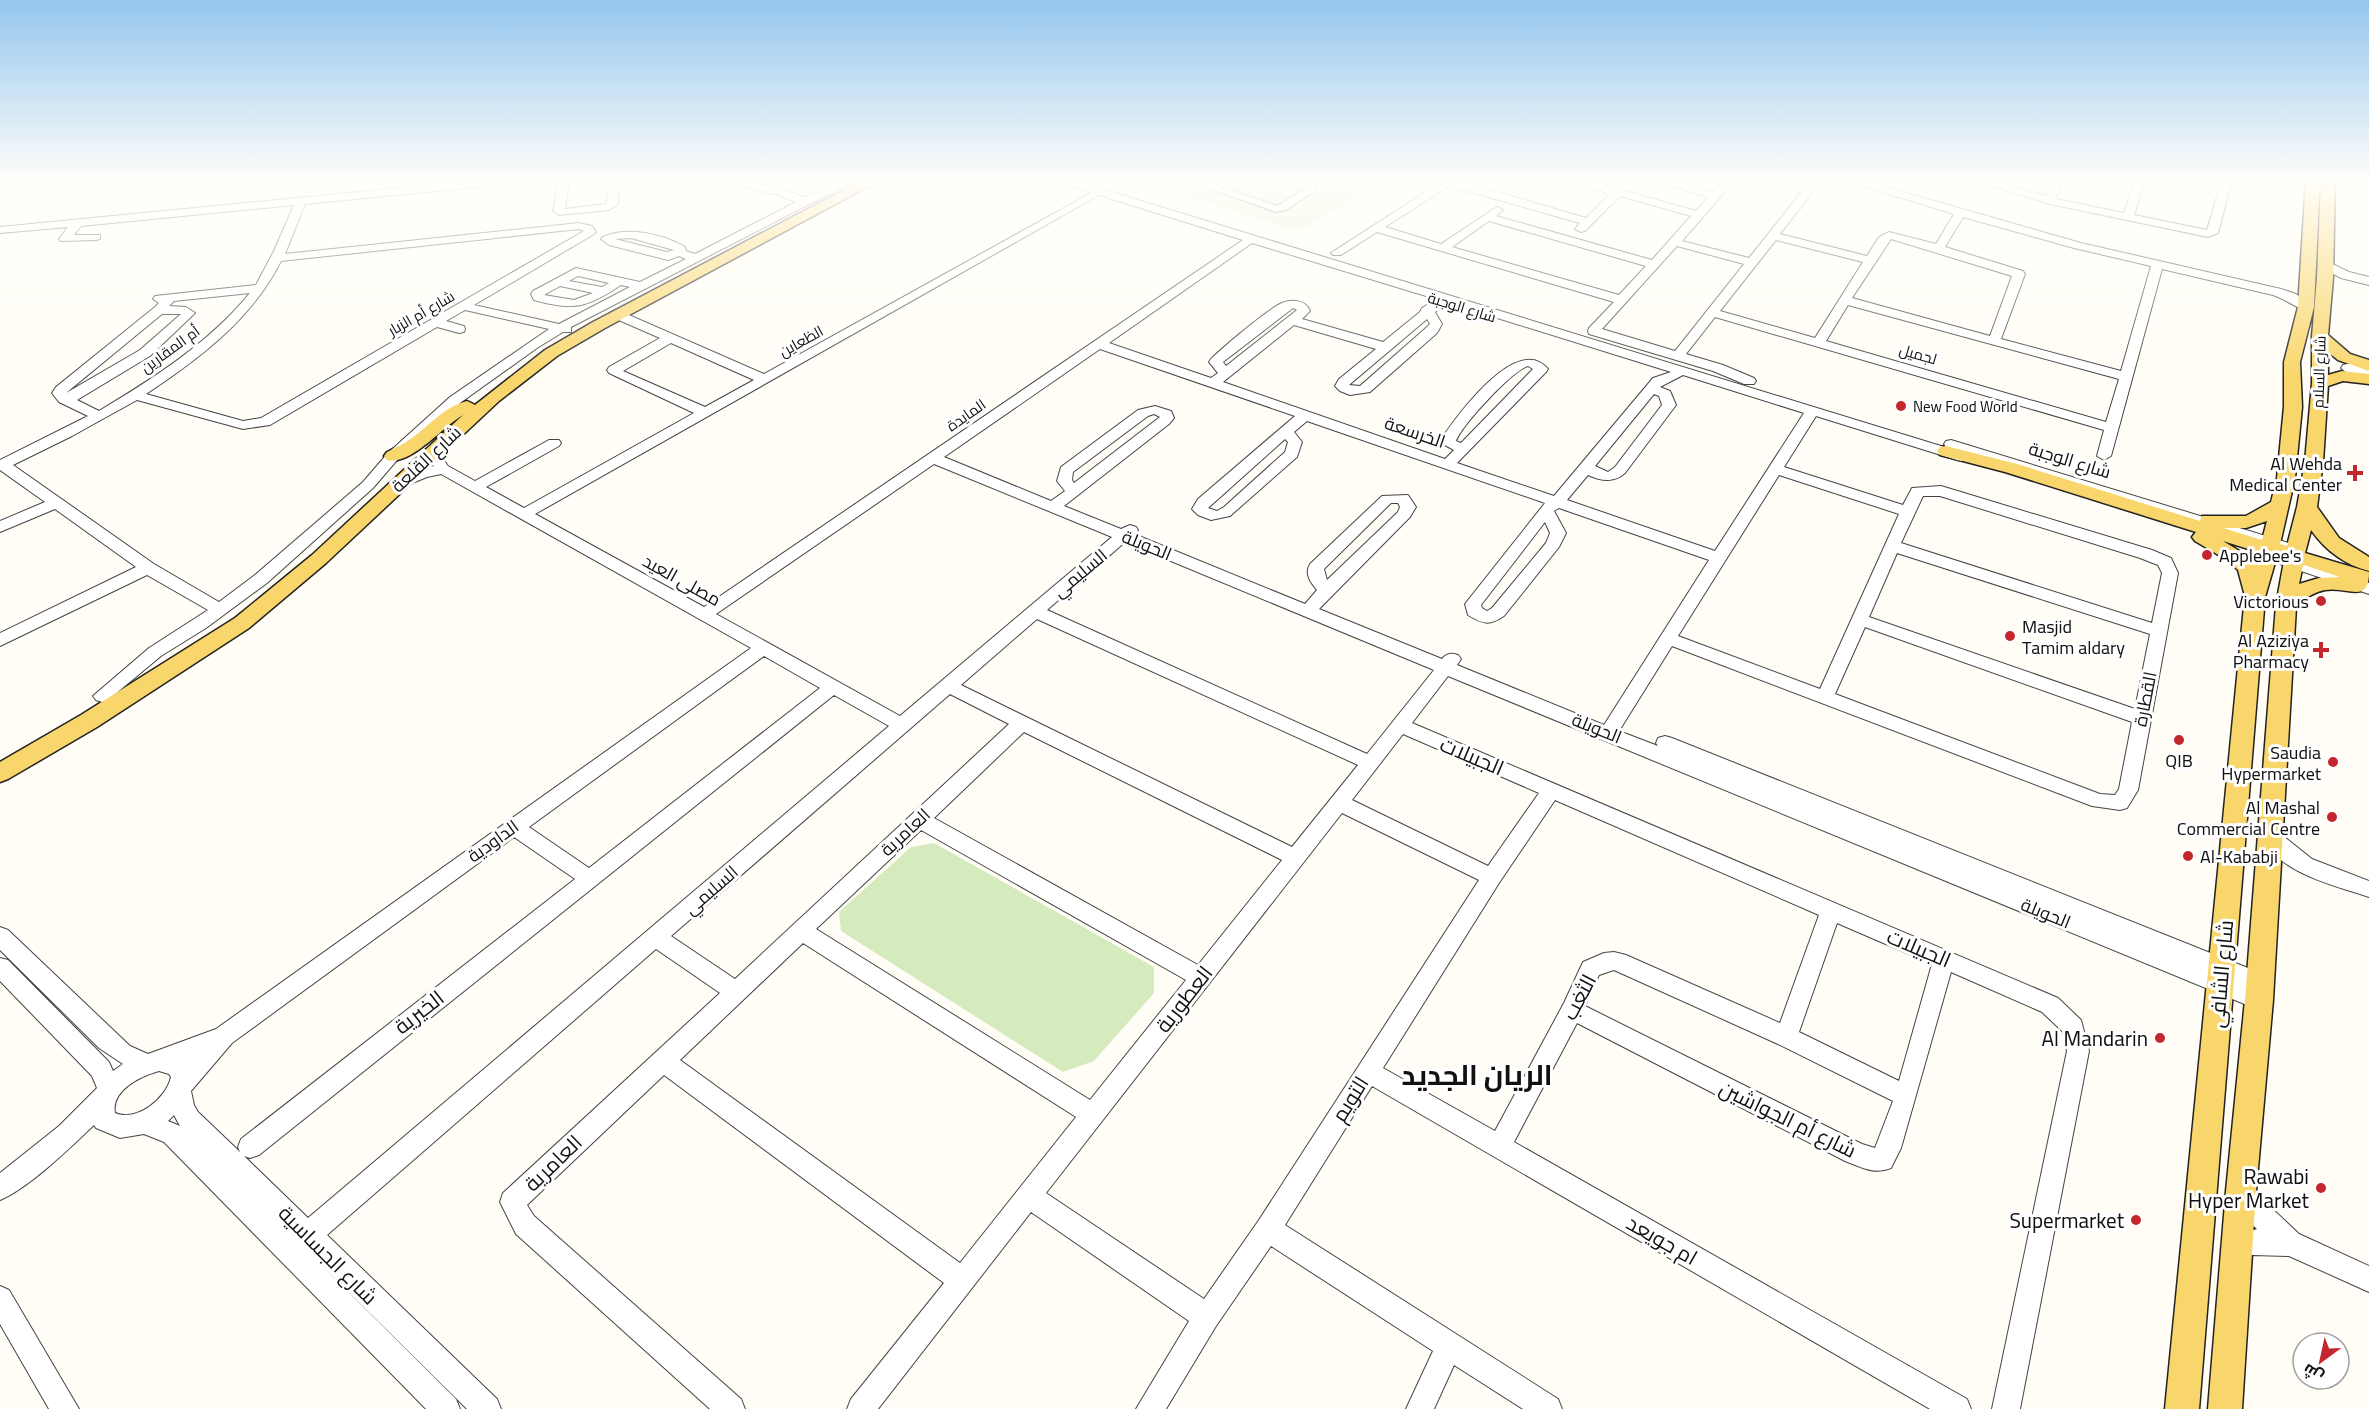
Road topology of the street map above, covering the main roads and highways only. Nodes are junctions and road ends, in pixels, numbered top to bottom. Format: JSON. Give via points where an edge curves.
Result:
{"nodes":[{"id":1,"x":733,"y":246,"type":"edge"},
{"id":2,"x":745,"y":246,"type":"edge"},
{"id":3,"x":2309,"y":246,"type":"edge"},
{"id":4,"x":2326,"y":246,"type":"edge"},
{"id":5,"x":2320,"y":336,"type":"junction"},
{"id":6,"x":2369,"y":368,"type":"edge"},
{"id":7,"x":2369,"y":378,"type":"edge"},
{"id":8,"x":2320,"y":383,"type":"junction"},
{"id":9,"x":467,"y":406,"type":"junction"},
{"id":10,"x":1946,"y":451,"type":"road end"},
{"id":11,"x":393,"y":456,"type":"road end"},
{"id":12,"x":2286,"y":478,"type":"junction"},
{"id":13,"x":2280,"y":505,"type":"junction"},
{"id":14,"x":2307,"y":507,"type":"junction"},
{"id":15,"x":2283,"y":552,"type":"junction"},
{"id":16,"x":2369,"y":565,"type":"edge"},
{"id":17,"x":2368,"y":582,"type":"edge"},
{"id":18,"x":2255,"y":597,"type":"junction"},
{"id":19,"x":2286,"y":605,"type":"junction"},
{"id":20,"x":2282,"y":661,"type":"junction"},
{"id":21,"x":0,"y":757,"type":"edge"},
{"id":22,"x":0,"y":773,"type":"edge"},
{"id":23,"x":2229,"y":1405,"type":"edge"},
{"id":24,"x":2182,"y":1409,"type":"edge"}],
"edges":[{"from":1,"to":9,"type":"main road","name":"شارع القلعة","via":[[566,329]]},
{"from":2,"to":22,"type":"main road","name":"شارع القلعة","via":[[551,353],[505,386],[319,559],[242,623]]},
{"from":3,"to":12,"type":"main road","name":"شارع السلام","via":[[2306,308],[2292,362],[2293,407]]},
{"from":4,"to":5,"type":"main road","name":"شارع السلام"},
{"from":5,"to":6,"type":"main road","via":[[2344,357]]},
{"from":5,"to":8,"type":"main road","name":"شارع السلام"},
{"from":7,"to":8,"type":"main road","via":[[2342,376]]},
{"from":8,"to":14,"type":"main road","name":"شارع السلام"},
{"from":9,"to":11,"type":"main road"},
{"from":9,"to":21,"type":"main road","name":"شارع القلعة","via":[[271,582],[188,642]]},
{"from":10,"to":15,"type":"main road"},
{"from":12,"to":13,"type":"main road","name":"شارع السلام"},
{"from":12,"to":15,"type":"main road","via":[[2291,496]]},
{"from":13,"to":15,"type":"main road","name":"شارع السلام"},
{"from":13,"to":18,"type":"main road","via":[[2264,517],[2248,522],[2179,519],[2247,568]]},
{"from":14,"to":15,"type":"main road","name":"شارع السلام"},
{"from":14,"to":16,"type":"main road","via":[[2321,534]]},
{"from":15,"to":17,"type":"main road"},
{"from":15,"to":18,"type":"main road","name":"شارع الشافي"},
{"from":15,"to":19,"type":"main road","name":"شارع الشافي"},
{"from":15,"to":20,"type":"main road","via":[[2276,609]]},
{"from":17,"to":19,"type":"main road","via":[[2319,584],[2298,592]]},
{"from":18,"to":24,"type":"main road","name":"شارع الشافي"},
{"from":19,"to":20,"type":"main road","name":"شارع الشافي"},
{"from":20,"to":23,"type":"main road","name":"شارع الشافي","via":[[2260,992],[2236,1247]]}]}
